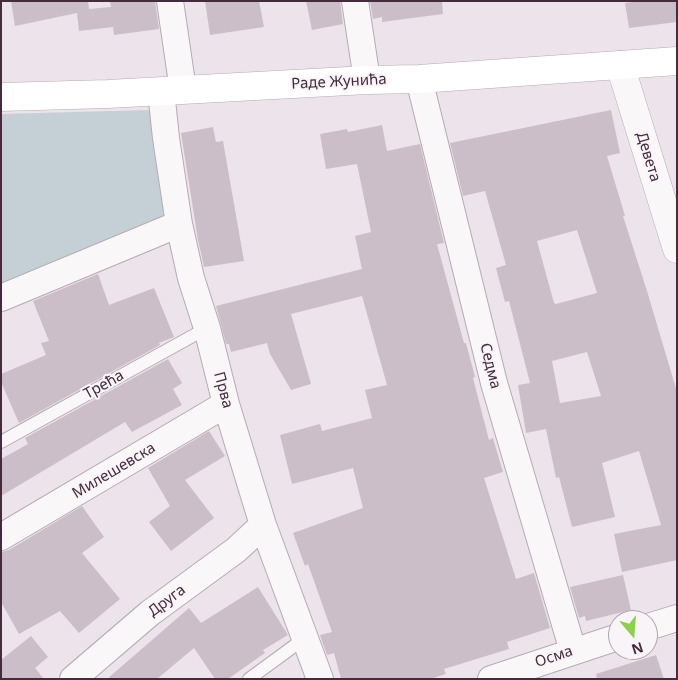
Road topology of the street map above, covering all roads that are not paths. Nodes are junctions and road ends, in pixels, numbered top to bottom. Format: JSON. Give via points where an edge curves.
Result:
{"nodes":[{"id":1,"x":170,"y":1,"type":"edge"},
{"id":2,"x":354,"y":1,"type":"edge"},
{"id":3,"x":677,"y":61,"type":"edge"},
{"id":4,"x":620,"y":65,"type":"junction"},
{"id":5,"x":419,"y":79,"type":"junction"},
{"id":6,"x":367,"y":80,"type":"junction"},
{"id":7,"x":172,"y":90,"type":"junction"},
{"id":8,"x":1,"y":97,"type":"edge"},
{"id":9,"x":179,"y":224,"type":"junction"},
{"id":10,"x":677,"y":249,"type":"edge"},
{"id":11,"x":1,"y":298,"type":"edge"},
{"id":12,"x":207,"y":328,"type":"junction"},
{"id":13,"x":226,"y":404,"type":"junction"},
{"id":14,"x":1,"y":442,"type":"edge"},
{"id":15,"x":263,"y":525,"type":"junction"},
{"id":16,"x":1,"y":537,"type":"edge"},
{"id":17,"x":677,"y":618,"type":"edge"},
{"id":18,"x":658,"y":624,"type":"edge"},
{"id":19,"x":304,"y":638,"type":"junction"},
{"id":20,"x":608,"y":640,"type":"edge"},
{"id":21,"x":573,"y":651,"type":"junction"},
{"id":22,"x":73,"y":679,"type":"edge"},
{"id":23,"x":250,"y":679,"type":"edge"},
{"id":24,"x":320,"y":679,"type":"edge"},
{"id":25,"x":490,"y":679,"type":"edge"}],
"edges":[{"from":1,"to":7,"type":"street","name":"Прва"},
{"from":2,"to":6,"type":"street"},
{"from":3,"to":4,"type":"main road","name":"Раде Жунића"},
{"from":4,"to":5,"type":"main road","name":"Раде Жунића"},
{"from":4,"to":10,"type":"street","name":"Девета"},
{"from":5,"to":6,"type":"main road","name":"Раде Жунића"},
{"from":5,"to":21,"type":"street","name":"Седма","via":[[494,383]]},
{"from":6,"to":7,"type":"main road","name":"Раде Жунића"},
{"from":7,"to":8,"type":"main road","name":"Раде Жунића"},
{"from":7,"to":9,"type":"street","name":"Прва","via":[[166,138]]},
{"from":9,"to":11,"type":"street"},
{"from":9,"to":12,"type":"street","name":"Прва"},
{"from":12,"to":13,"type":"street","name":"Прва"},
{"from":12,"to":14,"type":"lane","name":"Трећа"},
{"from":13,"to":15,"type":"street","name":"Прва"},
{"from":13,"to":16,"type":"street","name":"Милешевска"},
{"from":15,"to":19,"type":"street","name":"Прва"},
{"from":15,"to":22,"type":"street","name":"Друга"},
{"from":17,"to":18,"type":"street"},
{"from":19,"to":23,"type":"lane"},
{"from":19,"to":24,"type":"street","name":"Прва"},
{"from":20,"to":21,"type":"street","name":"Осма"},
{"from":21,"to":25,"type":"street","name":"Осма"}]}
